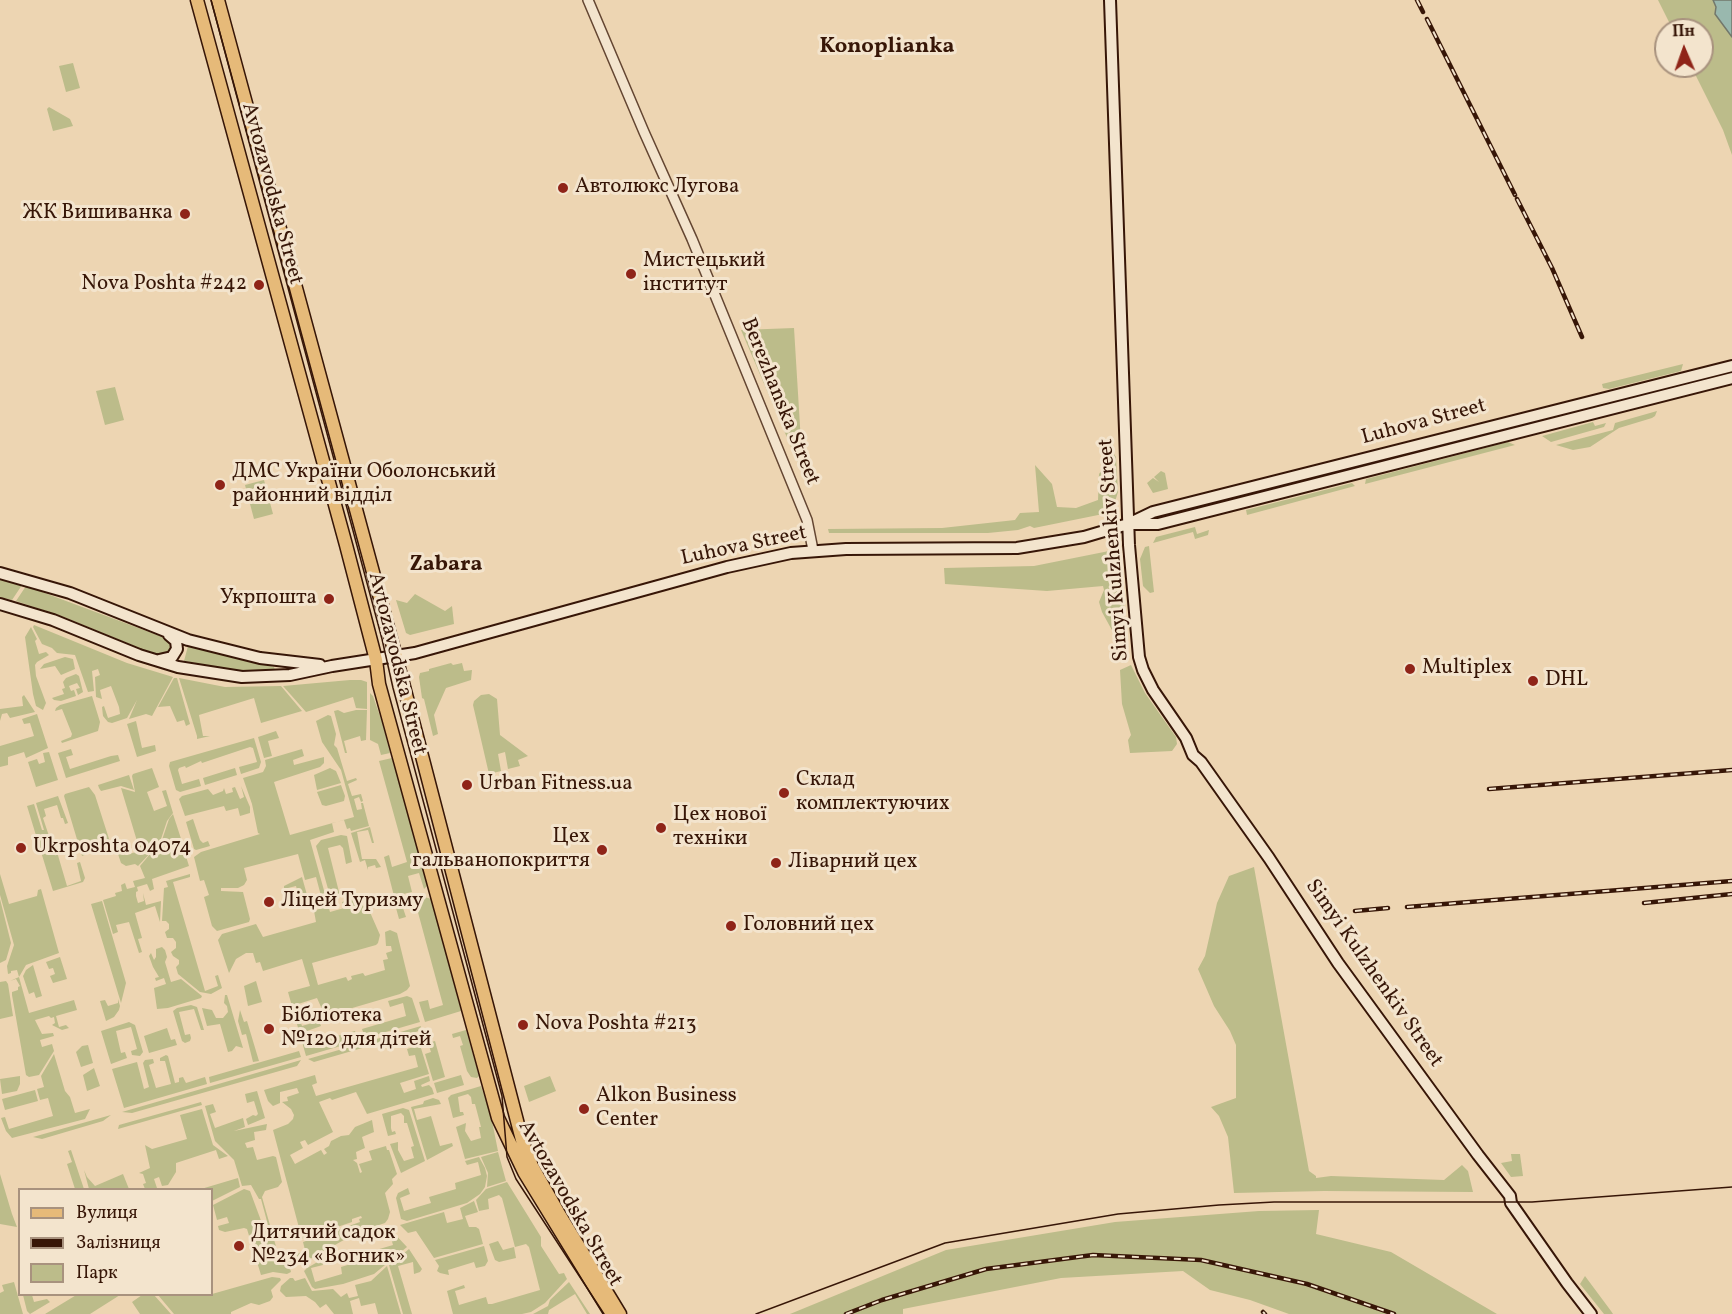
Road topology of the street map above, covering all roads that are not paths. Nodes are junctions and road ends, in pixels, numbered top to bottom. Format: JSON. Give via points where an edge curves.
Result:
{"nodes":[{"id":1,"x":197,"y":0,"type":"edge"},
{"id":2,"x":218,"y":0,"type":"edge"},
{"id":3,"x":588,"y":0,"type":"edge"},
{"id":4,"x":1110,"y":0,"type":"edge"},
{"id":5,"x":1732,"y":366,"type":"edge"},
{"id":6,"x":1732,"y":378,"type":"edge"},
{"id":7,"x":1128,"y":524,"type":"junction"},
{"id":8,"x":813,"y":550,"type":"junction"},
{"id":9,"x":0,"y":573,"type":"edge"},
{"id":10,"x":0,"y":604,"type":"edge"},
{"id":11,"x":166,"y":632,"type":"junction"},
{"id":12,"x":395,"y":657,"type":"junction"},
{"id":13,"x":375,"y":660,"type":"junction"},
{"id":14,"x":156,"y":661,"type":"junction"},
{"id":15,"x":332,"y":666,"type":"junction"},
{"id":16,"x":610,"y":1314,"type":"edge"},
{"id":17,"x":620,"y":1314,"type":"edge"},
{"id":18,"x":1591,"y":1314,"type":"edge"}],
"edges":[{"from":1,"to":13,"type":"main road","name":"Avtozavodska Street"},
{"from":2,"to":12,"type":"main road","name":"Avtozavodska Street"},
{"from":3,"to":8,"type":"street","name":"Berezhanska Street","via":[[807,520]]},
{"from":4,"to":7,"type":"main road","name":"Simyi Kulzhenkiv Street"},
{"from":5,"to":7,"type":"main road","name":"Luhova Street","via":[[1153,512]]},
{"from":6,"to":7,"type":"main road","name":"Luhova Street","via":[[1158,524]]},
{"from":7,"to":8,"type":"main road","name":"Luhova Street","via":[[1084,537],[1017,548]]},
{"from":7,"to":18,"type":"main road","name":"Simyi Kulzhenkiv Street","via":[[1139,657],[1153,690],[1193,755],[1269,858],[1338,963],[1510,1196],[1511,1203]]},
{"from":8,"to":12,"type":"main road","name":"Luhova Street","via":[[727,567]]},
{"from":9,"to":11,"type":"main road","via":[[70,593]]},
{"from":10,"to":14,"type":"main road","via":[[53,620]]},
{"from":11,"to":14,"type":"main road","via":[[176,641],[177,649],[172,657]]},
{"from":11,"to":15,"type":"main road","via":[[260,658]]},
{"from":12,"to":13,"type":"main road","name":"Luhova Street"},
{"from":12,"to":17,"type":"main road","name":"Avtozavodska Street","via":[[522,1140],[532,1166]]},
{"from":13,"to":15,"type":"main road","name":"Luhova Street"},
{"from":13,"to":16,"type":"main road","name":"Avtozavodska Street","via":[[498,1118],[524,1172]]},
{"from":14,"to":15,"type":"main road","via":[[242,676],[290,675]]}]}
